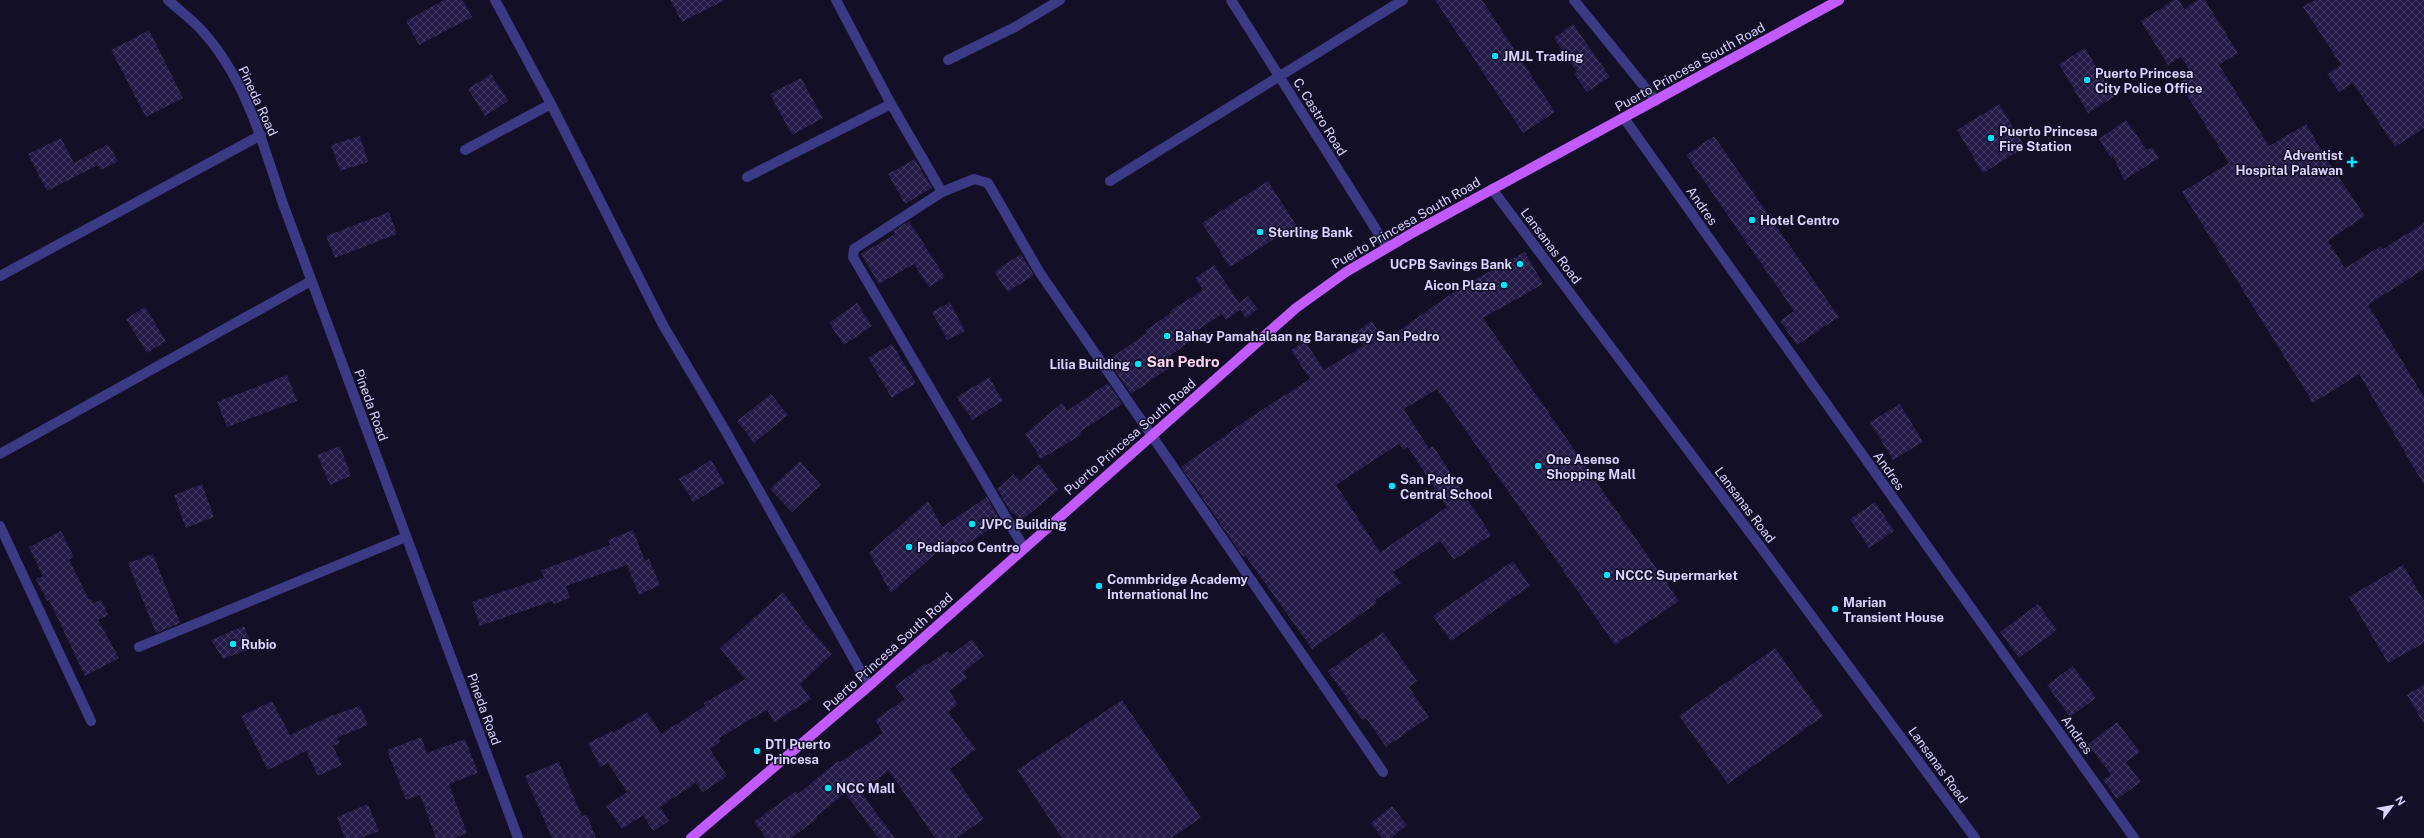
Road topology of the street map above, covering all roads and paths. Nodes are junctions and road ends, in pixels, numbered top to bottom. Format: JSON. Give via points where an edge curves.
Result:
{"nodes":[{"id":1,"x":168,"y":0,"type":"edge"},
{"id":2,"x":495,"y":0,"type":"edge"},
{"id":3,"x":836,"y":0,"type":"edge"},
{"id":4,"x":1060,"y":0,"type":"edge"},
{"id":5,"x":1231,"y":0,"type":"edge"},
{"id":6,"x":1403,"y":0,"type":"edge"},
{"id":7,"x":1574,"y":0,"type":"edge"},
{"id":8,"x":1839,"y":0,"type":"edge"},
{"id":9,"x":948,"y":60,"type":"dead end"},
{"id":10,"x":1280,"y":77,"type":"junction"},
{"id":11,"x":1656,"y":101,"type":"junction"},
{"id":12,"x":552,"y":104,"type":"junction"},
{"id":13,"x":891,"y":104,"type":"junction"},
{"id":14,"x":1624,"y":118,"type":"junction"},
{"id":15,"x":261,"y":135,"type":"junction"},
{"id":16,"x":465,"y":150,"type":"dead end"},
{"id":17,"x":747,"y":177,"type":"dead end"},
{"id":18,"x":1110,"y":181,"type":"dead end"},
{"id":19,"x":1492,"y":189,"type":"junction"},
{"id":20,"x":942,"y":192,"type":"junction"},
{"id":21,"x":1387,"y":247,"type":"junction"},
{"id":22,"x":0,"y":276,"type":"edge"},
{"id":23,"x":311,"y":281,"type":"junction"},
{"id":24,"x":1152,"y":436,"type":"junction"},
{"id":25,"x":0,"y":454,"type":"edge"},
{"id":26,"x":0,"y":526,"type":"edge"},
{"id":27,"x":406,"y":537,"type":"junction"},
{"id":28,"x":1024,"y":548,"type":"junction"},
{"id":29,"x":138,"y":647,"type":"dead end"},
{"id":30,"x":869,"y":686,"type":"junction"},
{"id":31,"x":92,"y":721,"type":"dead end"},
{"id":32,"x":1383,"y":772,"type":"dead end"},
{"id":33,"x":518,"y":838,"type":"edge"},
{"id":34,"x":691,"y":838,"type":"edge"},
{"id":35,"x":1975,"y":838,"type":"edge"},
{"id":36,"x":2134,"y":838,"type":"edge"}],
"edges":[{"from":1,"to":15,"type":"street","name":"Pineda Road","via":[[204,33],[221,55]]},
{"from":2,"to":12,"type":"street"},
{"from":3,"to":13,"type":"street"},
{"from":4,"to":9,"type":"street","via":[[1015,27]]},
{"from":5,"to":10,"type":"street","name":"C. Castro Road"},
{"from":6,"to":10,"type":"street"},
{"from":7,"to":11,"type":"street"},
{"from":8,"to":11,"type":"main road","name":"Puerto Princesa South Road"},
{"from":10,"to":18,"type":"street"},
{"from":10,"to":21,"type":"street","name":"C. Castro Road"},
{"from":11,"to":14,"type":"main road","name":"Puerto Princesa South Road"},
{"from":12,"to":16,"type":"street"},
{"from":12,"to":30,"type":"street","via":[[663,325]]},
{"from":13,"to":17,"type":"street"},
{"from":13,"to":20,"type":"street"},
{"from":14,"to":19,"type":"main road","name":"Puerto Princesa South Road"},
{"from":14,"to":36,"type":"street","name":"Andres"},
{"from":15,"to":22,"type":"street"},
{"from":15,"to":23,"type":"street","name":"Pineda Road"},
{"from":19,"to":21,"type":"main road","name":"Puerto Princesa South Road"},
{"from":19,"to":35,"type":"street","name":"Lansanas Road"},
{"from":20,"to":24,"type":"street","via":[[974,179],[988,183],[1040,272]]},
{"from":20,"to":28,"type":"street","via":[[854,249],[853,257]]},
{"from":21,"to":24,"type":"main road","name":"Puerto Princesa South Road","via":[[1346,272],[1296,308]]},
{"from":23,"to":25,"type":"street"},
{"from":23,"to":27,"type":"street","name":"Pineda Road"},
{"from":24,"to":28,"type":"main road","name":"Puerto Princesa South Road"},
{"from":24,"to":32,"type":"street"},
{"from":26,"to":31,"type":"street"},
{"from":27,"to":29,"type":"street"},
{"from":27,"to":33,"type":"street","name":"Pineda Road"},
{"from":28,"to":30,"type":"main road","name":"Puerto Princesa South Road"},
{"from":30,"to":34,"type":"main road","name":"Puerto Princesa South Road"}]}
